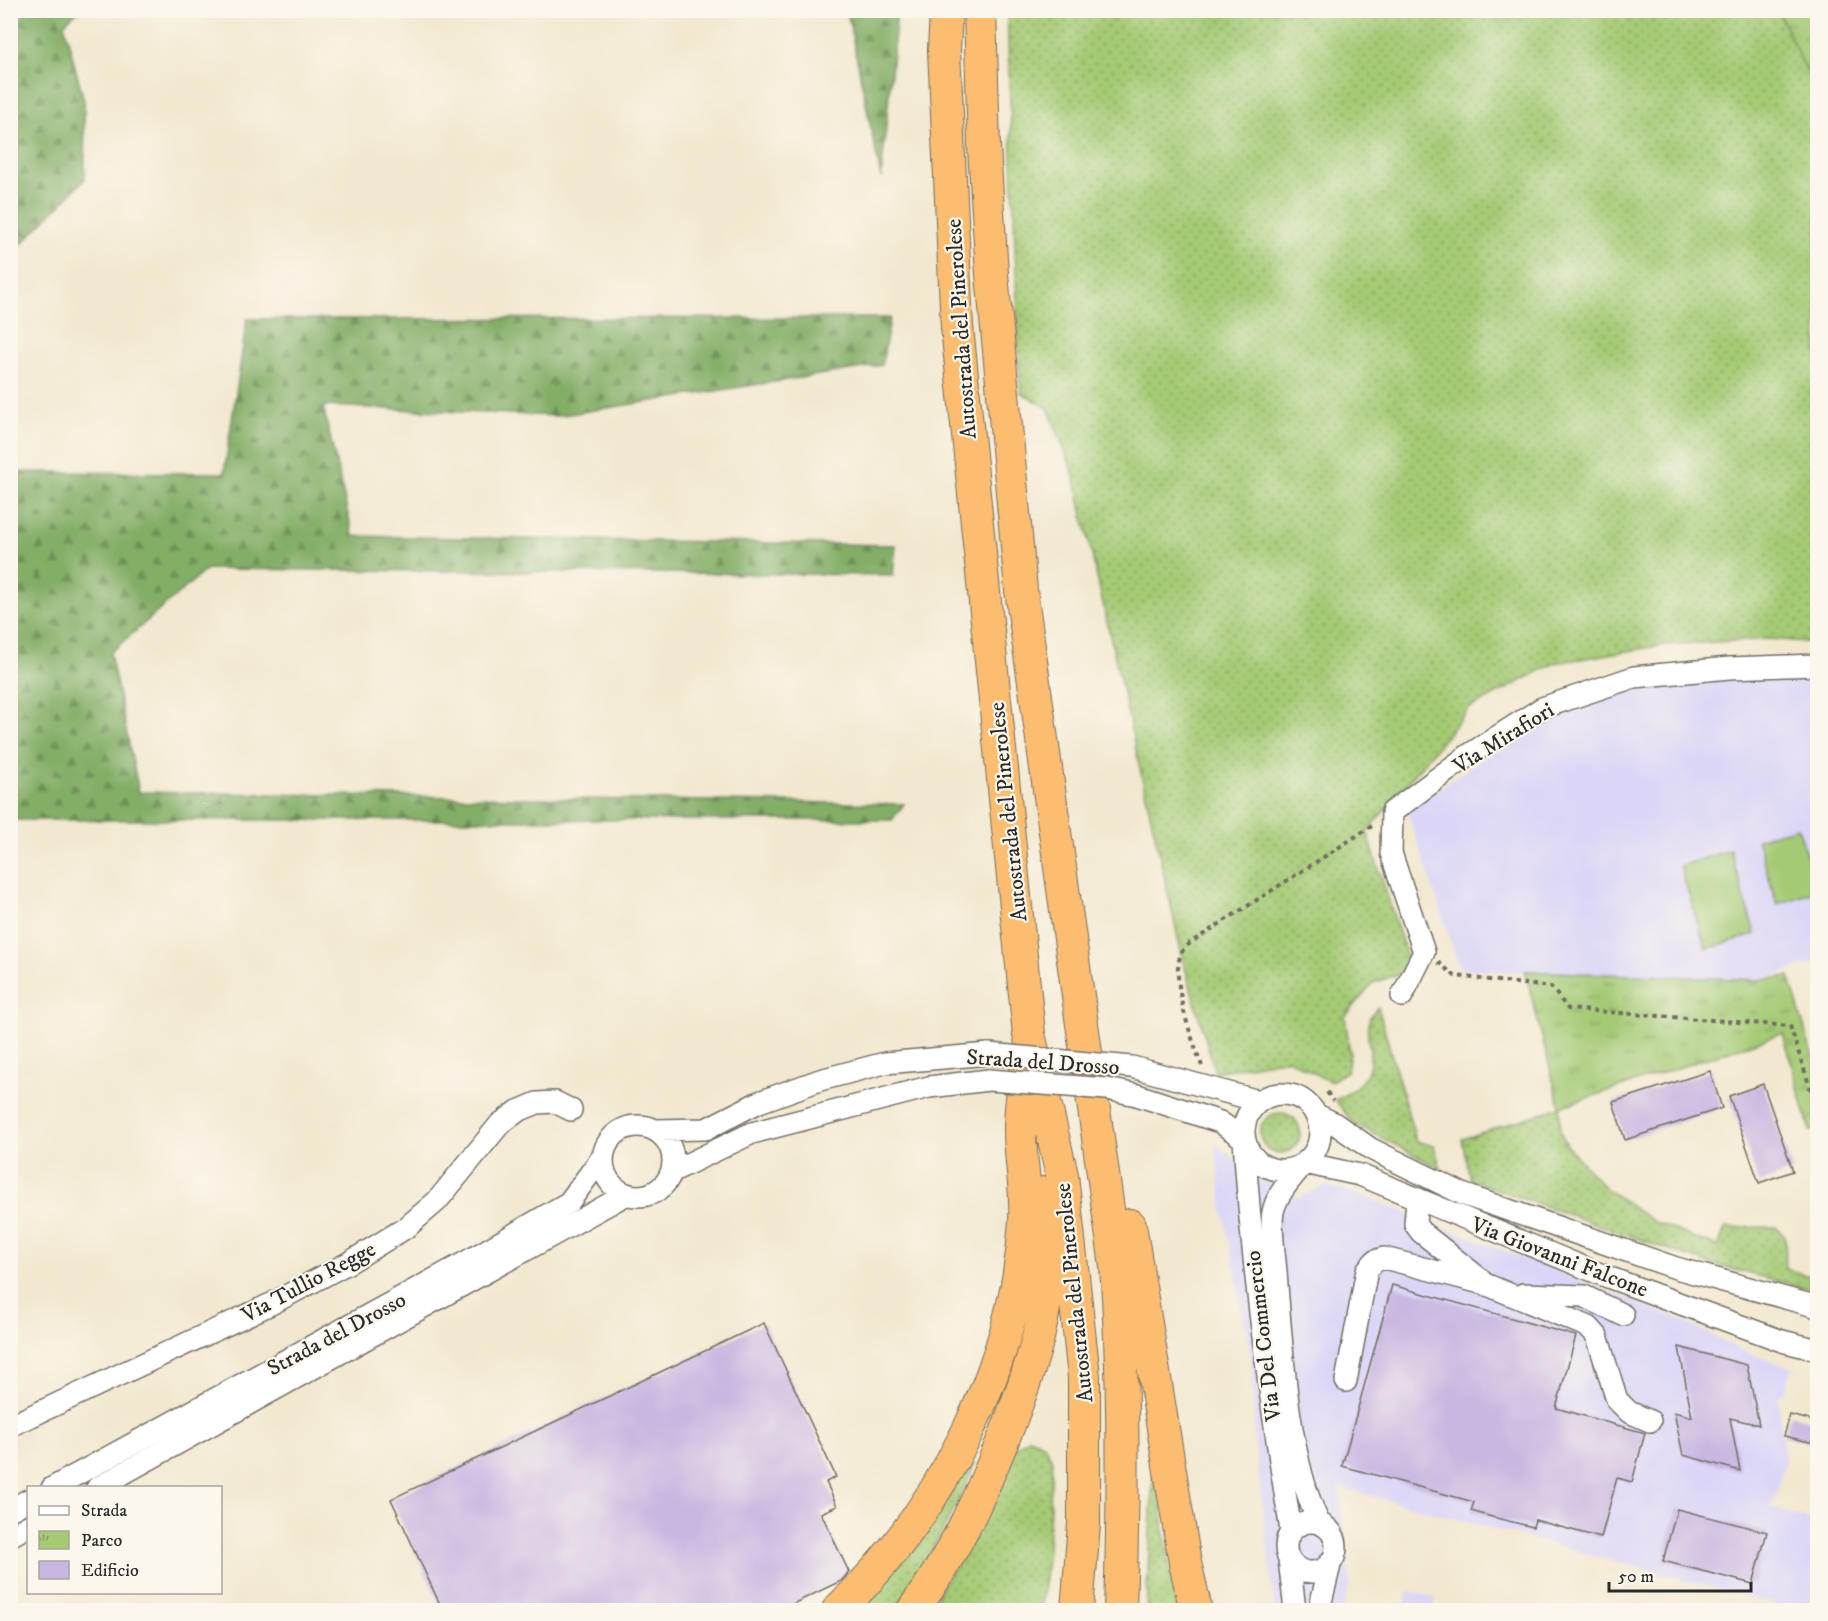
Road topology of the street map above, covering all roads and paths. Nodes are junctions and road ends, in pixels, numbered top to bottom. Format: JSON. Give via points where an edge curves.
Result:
{"nodes":[{"id":1,"x":946,"y":10,"type":"edge"},
{"id":2,"x":980,"y":10,"type":"edge"},
{"id":3,"x":1818,"y":665,"type":"edge"},
{"id":4,"x":1392,"y":812,"type":"junction"},
{"id":5,"x":1066,"y":907,"type":"junction"},
{"id":6,"x":1424,"y":952,"type":"junction"},
{"id":7,"x":1402,"y":996,"type":"dead end"},
{"id":8,"x":1029,"y":1034,"type":"junction"},
{"id":9,"x":1202,"y":1084,"type":"junction"},
{"id":10,"x":1259,"y":1101,"type":"junction"},
{"id":11,"x":571,"y":1110,"type":"dead end"},
{"id":12,"x":1818,"y":1112,"type":"edge"},
{"id":13,"x":1315,"y":1114,"type":"junction"},
{"id":14,"x":655,"y":1130,"type":"junction"},
{"id":15,"x":1244,"y":1139,"type":"junction"},
{"id":16,"x":603,"y":1156,"type":"junction"},
{"id":17,"x":1304,"y":1163,"type":"junction"},
{"id":18,"x":671,"y":1172,"type":"junction"},
{"id":19,"x":627,"y":1194,"type":"junction"},
{"id":20,"x":1417,"y":1199,"type":"junction"},
{"id":21,"x":1485,"y":1284,"type":"junction"},
{"id":22,"x":1510,"y":1294,"type":"junction"},
{"id":23,"x":1818,"y":1307,"type":"edge"},
{"id":24,"x":1623,"y":1315,"type":"dead end"},
{"id":25,"x":1818,"y":1350,"type":"edge"},
{"id":26,"x":1346,"y":1382,"type":"dead end"},
{"id":27,"x":1650,"y":1421,"type":"dead end"},
{"id":28,"x":10,"y":1426,"type":"edge"},
{"id":29,"x":54,"y":1486,"type":"edge"},
{"id":30,"x":101,"y":1486,"type":"edge"},
{"id":31,"x":27,"y":1501,"type":"edge"},
{"id":32,"x":10,"y":1510,"type":"edge"},
{"id":33,"x":1319,"y":1523,"type":"junction"},
{"id":34,"x":27,"y":1527,"type":"edge"},
{"id":35,"x":1291,"y":1532,"type":"junction"},
{"id":36,"x":10,"y":1536,"type":"edge"},
{"id":37,"x":1818,"y":1547,"type":"edge"},
{"id":38,"x":1812,"y":1550,"type":"dead end"},
{"id":39,"x":1289,"y":1559,"type":"junction"},
{"id":40,"x":1331,"y":1561,"type":"junction"},
{"id":41,"x":838,"y":1611,"type":"edge"},
{"id":42,"x":913,"y":1611,"type":"edge"},
{"id":43,"x":1077,"y":1611,"type":"edge"},
{"id":44,"x":1120,"y":1611,"type":"edge"},
{"id":45,"x":1196,"y":1611,"type":"edge"},
{"id":46,"x":1295,"y":1611,"type":"edge"},
{"id":47,"x":1319,"y":1611,"type":"edge"}],
"edges":[{"from":1,"to":8,"type":"highway","name":"Autostrada del Pinerolese","via":[[944,50],[957,327]]},
{"from":2,"to":5,"type":"highway","name":"Autostrada del Pinerolese","via":[[992,274],[1021,590]]},
{"from":3,"to":4,"type":"street","name":"Via Mirafiori","via":[[1634,677],[1542,708],[1470,754]]},
{"from":4,"to":6,"type":"street","via":[[1391,853]]},
{"from":4,"to":9,"type":"path","via":[[1190,943],[1181,953],[1178,970],[1204,1074]]},
{"from":5,"to":44,"type":"highway","name":"Autostrada del Pinerolese","via":[[1116,1277],[1122,1351]]},
{"from":5,"to":45,"type":"highway","via":[[1116,1148]]},
{"from":6,"to":7,"type":"street"},
{"from":6,"to":12,"type":"path","via":[[1455,976],[1551,987],[1568,1009],[1790,1026]]},
{"from":8,"to":41,"type":"highway","via":[[1020,1130],[1025,1220],[1012,1298],[988,1383],[953,1460],[928,1503],[872,1576]]},
{"from":8,"to":42,"type":"highway","via":[[1047,1223],[1045,1304],[1031,1362],[997,1455],[953,1551]]},
{"from":8,"to":43,"type":"highway","name":"Autostrada del Pinerolese","via":[[1062,1175],[1084,1377],[1084,1524]]},
{"from":9,"to":10,"type":"street","name":"Strada del Drosso"},
{"from":9,"to":14,"type":"street","name":"Strada del Drosso","bridge":true,"via":[[1132,1067],[989,1054],[885,1063],[759,1102],[706,1129]]},
{"from":10,"to":13,"type":"street","name":"Via Giovanni Falcone","via":[[1286,1094],[1304,1101]]},
{"from":10,"to":15,"type":"street","via":[[1246,1118]]},
{"from":11,"to":28,"type":"street","name":"Via Tullio Regge","via":[[555,1102],[537,1103],[518,1111],[500,1124],[437,1201],[407,1227],[273,1303]]},
{"from":13,"to":17,"type":"street","via":[[1318,1140]]},
{"from":13,"to":23,"type":"street","name":"Via Giovanni Falcone","via":[[1371,1149],[1465,1195],[1676,1268]]},
{"from":14,"to":16,"type":"street","via":[[637,1126],[619,1131]]},
{"from":14,"to":18,"type":"street","via":[[672,1152]]},
{"from":15,"to":17,"type":"street","name":"Via Giovanni Falcone","via":[[1248,1150],[1265,1166],[1291,1169]]},
{"from":15,"to":18,"type":"street","name":"Strada del Drosso","bridge":true,"via":[[1220,1122],[1137,1095],[989,1080],[929,1087],[753,1133]]},
{"from":15,"to":35,"type":"street","name":"Via Del Commercio","via":[[1258,1306],[1277,1457]]},
{"from":16,"to":19,"type":"street","via":[[603,1167],[611,1183]]},
{"from":16,"to":29,"type":"street","name":"Strada del Drosso","via":[[569,1202]]},
{"from":17,"to":20,"type":"street","name":"Via Giovanni Falcone","via":[[1360,1175]]},
{"from":17,"to":33,"type":"street","name":"Via Del Commercio","via":[[1273,1210],[1290,1410],[1304,1488]]},
{"from":18,"to":19,"type":"street","via":[[658,1190]]},
{"from":19,"to":30,"type":"street","name":"Strada del Drosso"},
{"from":20,"to":21,"type":"street","via":[[1415,1224],[1421,1232]]},
{"from":20,"to":25,"type":"street","name":"Via Giovanni Falcone","via":[[1605,1276],[1782,1341]]},
{"from":21,"to":22,"type":"street"},
{"from":21,"to":26,"type":"street","via":[[1383,1258],[1376,1261],[1367,1270]]},
{"from":22,"to":24,"type":"street","via":[[1584,1296]]},
{"from":22,"to":27,"type":"street","via":[[1589,1328],[1597,1336],[1617,1400],[1629,1412]]},
{"from":31,"to":32,"type":"street"},
{"from":33,"to":35,"type":"street","via":[[1307,1522]]},
{"from":33,"to":40,"type":"street","via":[[1335,1540]]},
{"from":34,"to":36,"type":"street"},
{"from":35,"to":39,"type":"street","via":[[1287,1542]]},
{"from":37,"to":38,"type":"path"},
{"from":39,"to":40,"type":"street","via":[[1301,1570],[1310,1572]]},
{"from":39,"to":46,"type":"street"},
{"from":40,"to":47,"type":"street"}]}
